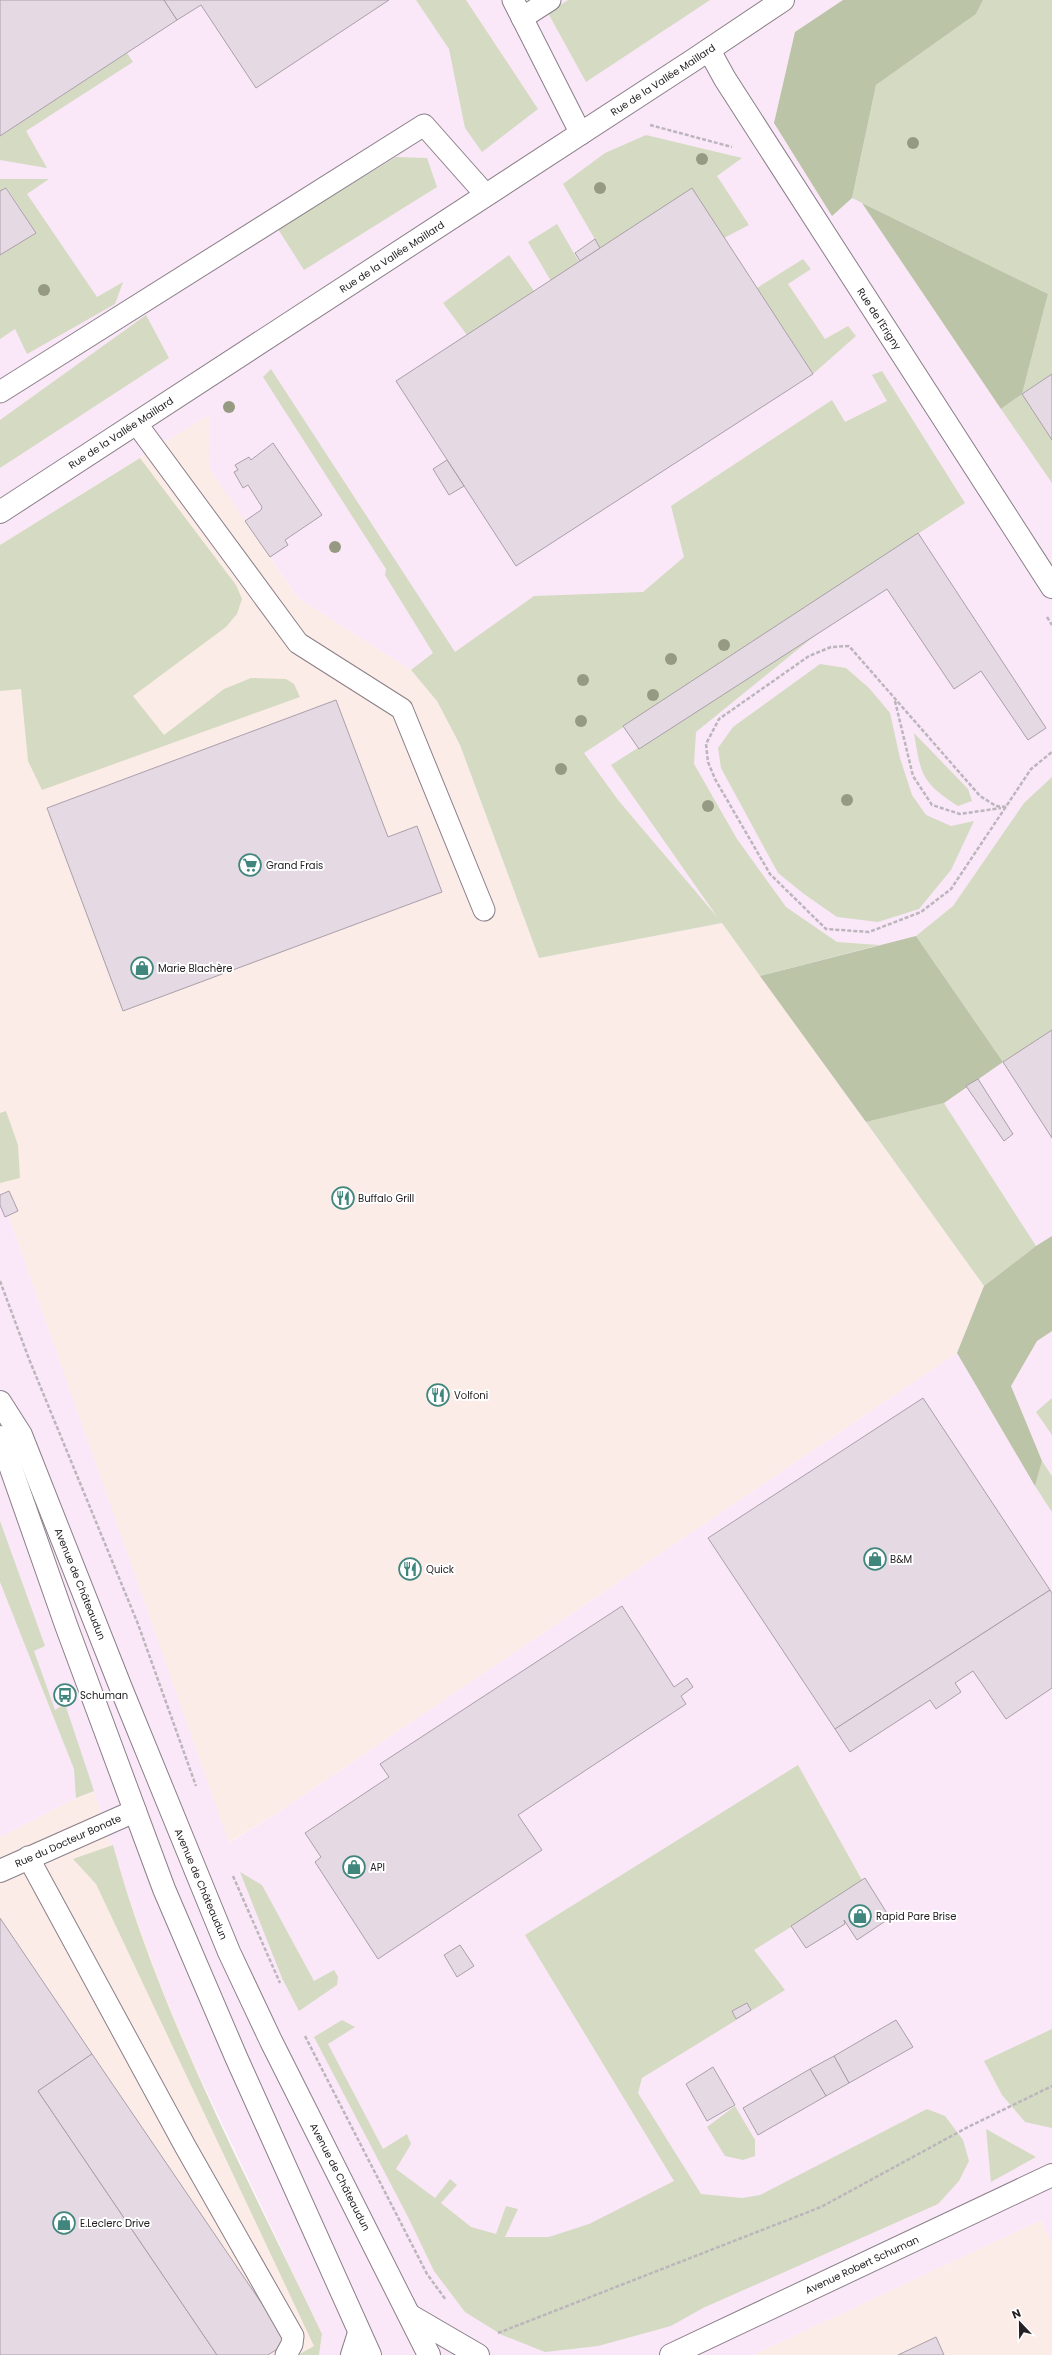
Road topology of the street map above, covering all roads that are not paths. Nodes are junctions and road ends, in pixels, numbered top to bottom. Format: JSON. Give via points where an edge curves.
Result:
{"nodes":[{"id":1,"x":550,"y":0,"type":"edge"},
{"id":2,"x":783,"y":0,"type":"edge"},
{"id":3,"x":517,"y":9,"type":"edge"},
{"id":4,"x":709,"y":50,"type":"junction"},
{"id":5,"x":581,"y":134,"type":"junction"},
{"id":6,"x":486,"y":195,"type":"junction"},
{"id":7,"x":0,"y":392,"type":"edge"},
{"id":8,"x":136,"y":424,"type":"junction"},
{"id":9,"x":0,"y":512,"type":"edge"},
{"id":10,"x":1052,"y":587,"type":"edge"},
{"id":11,"x":484,"y":910,"type":"dead end"},
{"id":12,"x":0,"y":1402,"type":"edge"},
{"id":13,"x":0,"y":1437,"type":"edge"},
{"id":14,"x":135,"y":1811,"type":"junction"},
{"id":15,"x":28,"y":1857,"type":"junction"},
{"id":16,"x":0,"y":1870,"type":"edge"},
{"id":17,"x":1052,"y":2175,"type":"edge"},
{"id":18,"x":410,"y":2316,"type":"junction"},
{"id":19,"x":359,"y":2333,"type":"junction"},
{"id":20,"x":286,"y":2355,"type":"edge"},
{"id":21,"x":352,"y":2355,"type":"edge"},
{"id":22,"x":370,"y":2355,"type":"edge"},
{"id":23,"x":429,"y":2355,"type":"edge"},
{"id":24,"x":478,"y":2355,"type":"edge"},
{"id":25,"x":671,"y":2355,"type":"edge"}],
"edges":[{"from":1,"to":3,"type":"lane"},
{"from":2,"to":4,"type":"main road","name":"Rue de la Vallée Maillard"},
{"from":3,"to":5,"type":"lane"},
{"from":4,"to":5,"type":"main road","name":"Rue de la Vallée Maillard"},
{"from":4,"to":10,"type":"main road","name":"Rue de l'Erigny","via":[[725,79]]},
{"from":5,"to":6,"type":"main road","name":"Rue de la Vallée Maillard"},
{"from":6,"to":7,"type":"lane","via":[[424,125]]},
{"from":6,"to":8,"type":"main road","name":"Rue de la Vallée Maillard"},
{"from":8,"to":9,"type":"main road","name":"Rue de la Vallée Maillard"},
{"from":8,"to":11,"type":"lane","via":[[298,643],[402,709]]},
{"from":12,"to":18,"type":"main road","name":"Avenue de Châteaudun","via":[[21,1435],[121,1688],[230,1952]]},
{"from":13,"to":14,"type":"main road"},
{"from":14,"to":15,"type":"main road","name":"Rue du Docteur Bonate"},
{"from":14,"to":19,"type":"main road","via":[[196,1966]]},
{"from":15,"to":16,"type":"main road","name":"Rue du Docteur Bonate"},
{"from":15,"to":20,"type":"lane","via":[[185,2146],[293,2336]]},
{"from":17,"to":25,"type":"main road","name":"Avenue Robert Schuman"},
{"from":18,"to":23,"type":"main road","name":"Avenue de Châteaudun"},
{"from":18,"to":24,"type":"main road"},
{"from":19,"to":21,"type":"main road"},
{"from":19,"to":22,"type":"main road"}]}
